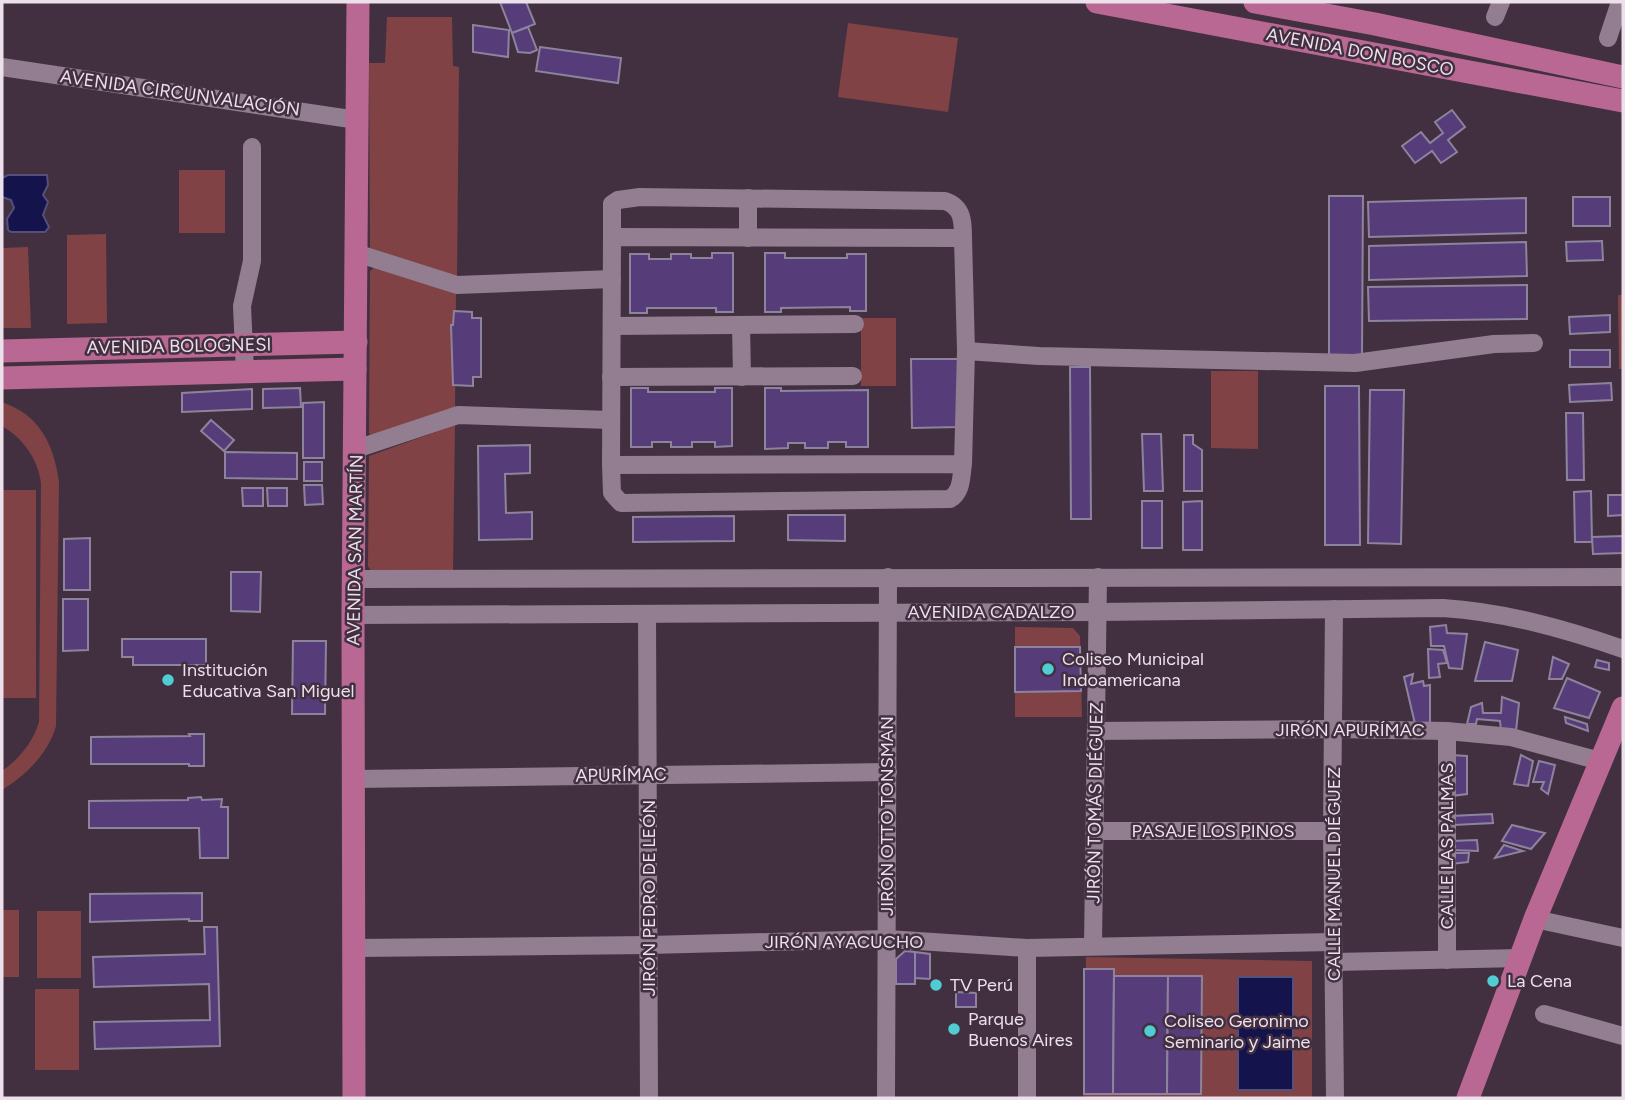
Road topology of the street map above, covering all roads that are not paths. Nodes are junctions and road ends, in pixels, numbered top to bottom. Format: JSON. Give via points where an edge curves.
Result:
{"nodes":[{"id":1,"x":358,"y":2,"type":"edge"},
{"id":2,"x":1097,"y":2,"type":"edge"},
{"id":3,"x":1255,"y":2,"type":"edge"},
{"id":4,"x":1620,"y":2,"type":"edge"},
{"id":5,"x":1608,"y":38,"type":"dead end"},
{"id":6,"x":2,"y":67,"type":"edge"},
{"id":7,"x":1623,"y":77,"type":"edge"},
{"id":8,"x":1623,"y":101,"type":"edge"},
{"id":9,"x":357,"y":120,"type":"junction"},
{"id":10,"x":252,"y":147,"type":"dead end"},
{"id":11,"x":748,"y":198,"type":"junction"},
{"id":12,"x":612,"y":237,"type":"junction"},
{"id":13,"x":748,"y":238,"type":"junction"},
{"id":14,"x":963,"y":239,"type":"junction"},
{"id":15,"x":356,"y":253,"type":"junction"},
{"id":16,"x":612,"y":279,"type":"junction"},
{"id":17,"x":855,"y":324,"type":"dead end"},
{"id":18,"x":741,"y":325,"type":"junction"},
{"id":19,"x":612,"y":326,"type":"junction"},
{"id":20,"x":356,"y":342,"type":"junction"},
{"id":21,"x":1534,"y":343,"type":"dead end"},
{"id":22,"x":243,"y":345,"type":"junction"},
{"id":23,"x":2,"y":351,"type":"edge"},
{"id":24,"x":966,"y":351,"type":"junction"},
{"id":25,"x":355,"y":369,"type":"junction"},
{"id":26,"x":245,"y":372,"type":"junction"},
{"id":27,"x":853,"y":376,"type":"dead end"},
{"id":28,"x":611,"y":377,"type":"junction"},
{"id":29,"x":742,"y":377,"type":"junction"},
{"id":30,"x":2,"y":378,"type":"edge"},
{"id":31,"x":611,"y":420,"type":"junction"},
{"id":32,"x":356,"y":449,"type":"junction"},
{"id":33,"x":963,"y":464,"type":"junction"},
{"id":34,"x":611,"y":466,"type":"junction"},
{"id":35,"x":888,"y":577,"type":"junction"},
{"id":36,"x":1098,"y":577,"type":"junction"},
{"id":37,"x":1623,"y":577,"type":"edge"},
{"id":38,"x":354,"y":579,"type":"junction"},
{"id":39,"x":1334,"y":609,"type":"junction"},
{"id":40,"x":888,"y":612,"type":"junction"},
{"id":41,"x":1098,"y":612,"type":"junction"},
{"id":42,"x":648,"y":614,"type":"junction"},
{"id":43,"x":354,"y":615,"type":"junction"},
{"id":44,"x":1623,"y":649,"type":"edge"},
{"id":45,"x":1623,"y":708,"type":"edge"},
{"id":46,"x":1334,"y":729,"type":"junction"},
{"id":47,"x":1096,"y":731,"type":"junction"},
{"id":48,"x":1447,"y":731,"type":"junction"},
{"id":49,"x":1600,"y":761,"type":"junction"},
{"id":50,"x":888,"y":772,"type":"junction"},
{"id":51,"x":648,"y":775,"type":"junction"},
{"id":52,"x":355,"y":779,"type":"junction"},
{"id":53,"x":1095,"y":831,"type":"junction"},
{"id":54,"x":1332,"y":831,"type":"junction"},
{"id":55,"x":1535,"y":919,"type":"junction"},
{"id":56,"x":1623,"y":938,"type":"edge"},
{"id":57,"x":887,"y":939,"type":"junction"},
{"id":58,"x":1333,"y":942,"type":"junction"},
{"id":59,"x":649,"y":945,"type":"junction"},
{"id":60,"x":1093,"y":946,"type":"junction"},
{"id":61,"x":355,"y":948,"type":"junction"},
{"id":62,"x":1027,"y":948,"type":"junction"},
{"id":63,"x":1521,"y":958,"type":"junction"},
{"id":64,"x":1447,"y":960,"type":"junction"},
{"id":65,"x":1334,"y":962,"type":"junction"},
{"id":66,"x":1544,"y":1014,"type":"dead end"},
{"id":67,"x":1623,"y":1036,"type":"edge"},
{"id":68,"x":354,"y":1098,"type":"edge"},
{"id":69,"x":649,"y":1098,"type":"edge"},
{"id":70,"x":886,"y":1098,"type":"edge"},
{"id":71,"x":1027,"y":1098,"type":"edge"},
{"id":72,"x":1335,"y":1098,"type":"edge"},
{"id":73,"x":1468,"y":1098,"type":"edge"}],
"edges":[{"from":1,"to":9,"type":"main road","name":"AVENIDA SAN MARTÍN"},
{"from":2,"to":8,"type":"main road","name":"AVENIDA DON BOSCO"},
{"from":3,"to":7,"type":"main road","name":"AVENIDA DON BOSCO"},
{"from":4,"to":5,"type":"street"},
{"from":6,"to":9,"type":"street","name":"AVENIDA CIRCUNVALACIÓN"},
{"from":9,"to":15,"type":"main road","name":"AVENIDA SAN MARTÍN"},
{"from":10,"to":22,"type":"street","via":[[251,261],[242,306]]},
{"from":11,"to":12,"type":"street","via":[[618,200],[612,204]]},
{"from":11,"to":13,"type":"street"},
{"from":11,"to":14,"type":"street","via":[[945,201],[959,210]]},
{"from":12,"to":13,"type":"street"},
{"from":12,"to":16,"type":"street"},
{"from":13,"to":14,"type":"street"},
{"from":14,"to":24,"type":"street"},
{"from":15,"to":16,"type":"street","via":[[457,285]]},
{"from":15,"to":20,"type":"main road","name":"AVENIDA SAN MARTÍN"},
{"from":16,"to":19,"type":"street"},
{"from":17,"to":18,"type":"street"},
{"from":18,"to":19,"type":"street"},
{"from":18,"to":29,"type":"street"},
{"from":19,"to":28,"type":"street"},
{"from":20,"to":22,"type":"main road","name":"AVENIDA BOLOGNESI"},
{"from":20,"to":25,"type":"main road","name":"AVENIDA SAN MARTÍN"},
{"from":21,"to":24,"type":"street","via":[[1355,363]]},
{"from":22,"to":23,"type":"main road","name":"AVENIDA BOLOGNESI"},
{"from":22,"to":26,"type":"street"},
{"from":24,"to":33,"type":"street"},
{"from":25,"to":26,"type":"main road","name":"AVENIDA BOLOGNESI"},
{"from":25,"to":32,"type":"main road","name":"AVENIDA SAN MARTÍN"},
{"from":26,"to":30,"type":"main road","name":"AVENIDA BOLOGNESI"},
{"from":27,"to":29,"type":"street"},
{"from":28,"to":29,"type":"street"},
{"from":28,"to":31,"type":"street"},
{"from":31,"to":32,"type":"street","via":[[458,415]]},
{"from":31,"to":34,"type":"street"},
{"from":32,"to":38,"type":"main road","name":"AVENIDA SAN MARTÍN"},
{"from":33,"to":34,"type":"street"},
{"from":33,"to":34,"type":"street","via":[[958,491],[950,499],[621,503],[612,493]]},
{"from":35,"to":36,"type":"street","name":"AVENIDA CADALZO"},
{"from":35,"to":38,"type":"street","name":"AVENIDA CADALZO"},
{"from":35,"to":40,"type":"street","name":"JIRÓN OTTO TONSMAN"},
{"from":36,"to":37,"type":"street","name":"AVENIDA CADALZO"},
{"from":36,"to":41,"type":"street","name":"JIRÓN TOMÁS DIÉGUEZ"},
{"from":38,"to":43,"type":"main road","name":"AVENIDA SAN MARTÍN"},
{"from":39,"to":41,"type":"street","name":"AVENIDA CADALZO"},
{"from":39,"to":44,"type":"street","name":"AVENIDA CADALZO","via":[[1481,611]]},
{"from":39,"to":46,"type":"street","name":"CALLE MANUEL DIÉGUEZ"},
{"from":40,"to":41,"type":"street","name":"AVENIDA CADALZO"},
{"from":40,"to":42,"type":"street","name":"AVENIDA CADALZO"},
{"from":40,"to":50,"type":"street","name":"JIRÓN OTTO TONSMAN"},
{"from":41,"to":47,"type":"street","name":"JIRÓN TOMÁS DIÉGUEZ"},
{"from":42,"to":43,"type":"street","name":"AVENIDA CADALZO"},
{"from":42,"to":51,"type":"street","name":"JIRÓN PEDRO DE LEÓN"},
{"from":43,"to":52,"type":"main road","name":"AVENIDA SAN MARTÍN"},
{"from":45,"to":49,"type":"main road"},
{"from":46,"to":47,"type":"street","name":"JIRÓN APURÍMAC"},
{"from":46,"to":48,"type":"street","name":"JIRÓN APURÍMAC"},
{"from":46,"to":54,"type":"street","name":"CALLE MANUEL DIÉGUEZ"},
{"from":47,"to":53,"type":"street","name":"JIRÓN TOMÁS DIÉGUEZ"},
{"from":48,"to":49,"type":"street","name":"JIRÓN APURÍMAC","via":[[1511,737]]},
{"from":48,"to":64,"type":"street","name":"CALLE LAS PALMAS"},
{"from":49,"to":55,"type":"main road"},
{"from":50,"to":51,"type":"street","name":"APURÍMAC"},
{"from":50,"to":57,"type":"street","name":"JIRÓN OTTO TONSMAN"},
{"from":51,"to":52,"type":"street","name":"APURÍMAC"},
{"from":51,"to":59,"type":"street","name":"JIRÓN PEDRO DE LEÓN"},
{"from":52,"to":61,"type":"main road","name":"AVENIDA SAN MARTÍN"},
{"from":53,"to":54,"type":"street","name":"PASAJE LOS PINOS"},
{"from":53,"to":60,"type":"street","name":"JIRÓN TOMÁS DIÉGUEZ"},
{"from":54,"to":58,"type":"street","name":"CALLE MANUEL DIÉGUEZ"},
{"from":55,"to":56,"type":"street"},
{"from":55,"to":63,"type":"main road"},
{"from":57,"to":59,"type":"street","name":"JIRÓN AYACUCHO"},
{"from":57,"to":62,"type":"street","name":"JIRÓN AYACUCHO"},
{"from":57,"to":70,"type":"street","name":"JIRÓN OTTO TONSMAN"},
{"from":58,"to":60,"type":"street","name":"JIRÓN AYACUCHO"},
{"from":58,"to":65,"type":"street","name":"CALLE MANUEL DIÉGUEZ"},
{"from":59,"to":61,"type":"street","name":"JIRÓN AYACUCHO"},
{"from":59,"to":69,"type":"street","name":"JIRÓN PEDRO DE LEÓN"},
{"from":60,"to":62,"type":"street","name":"JIRÓN AYACUCHO"},
{"from":61,"to":68,"type":"main road","name":"AVENIDA SAN MARTÍN"},
{"from":62,"to":71,"type":"street"},
{"from":63,"to":64,"type":"street"},
{"from":63,"to":73,"type":"main road"},
{"from":64,"to":65,"type":"street"},
{"from":65,"to":72,"type":"street","name":"CALLE MANUEL DIÉGUEZ"},
{"from":66,"to":67,"type":"street"}]}
